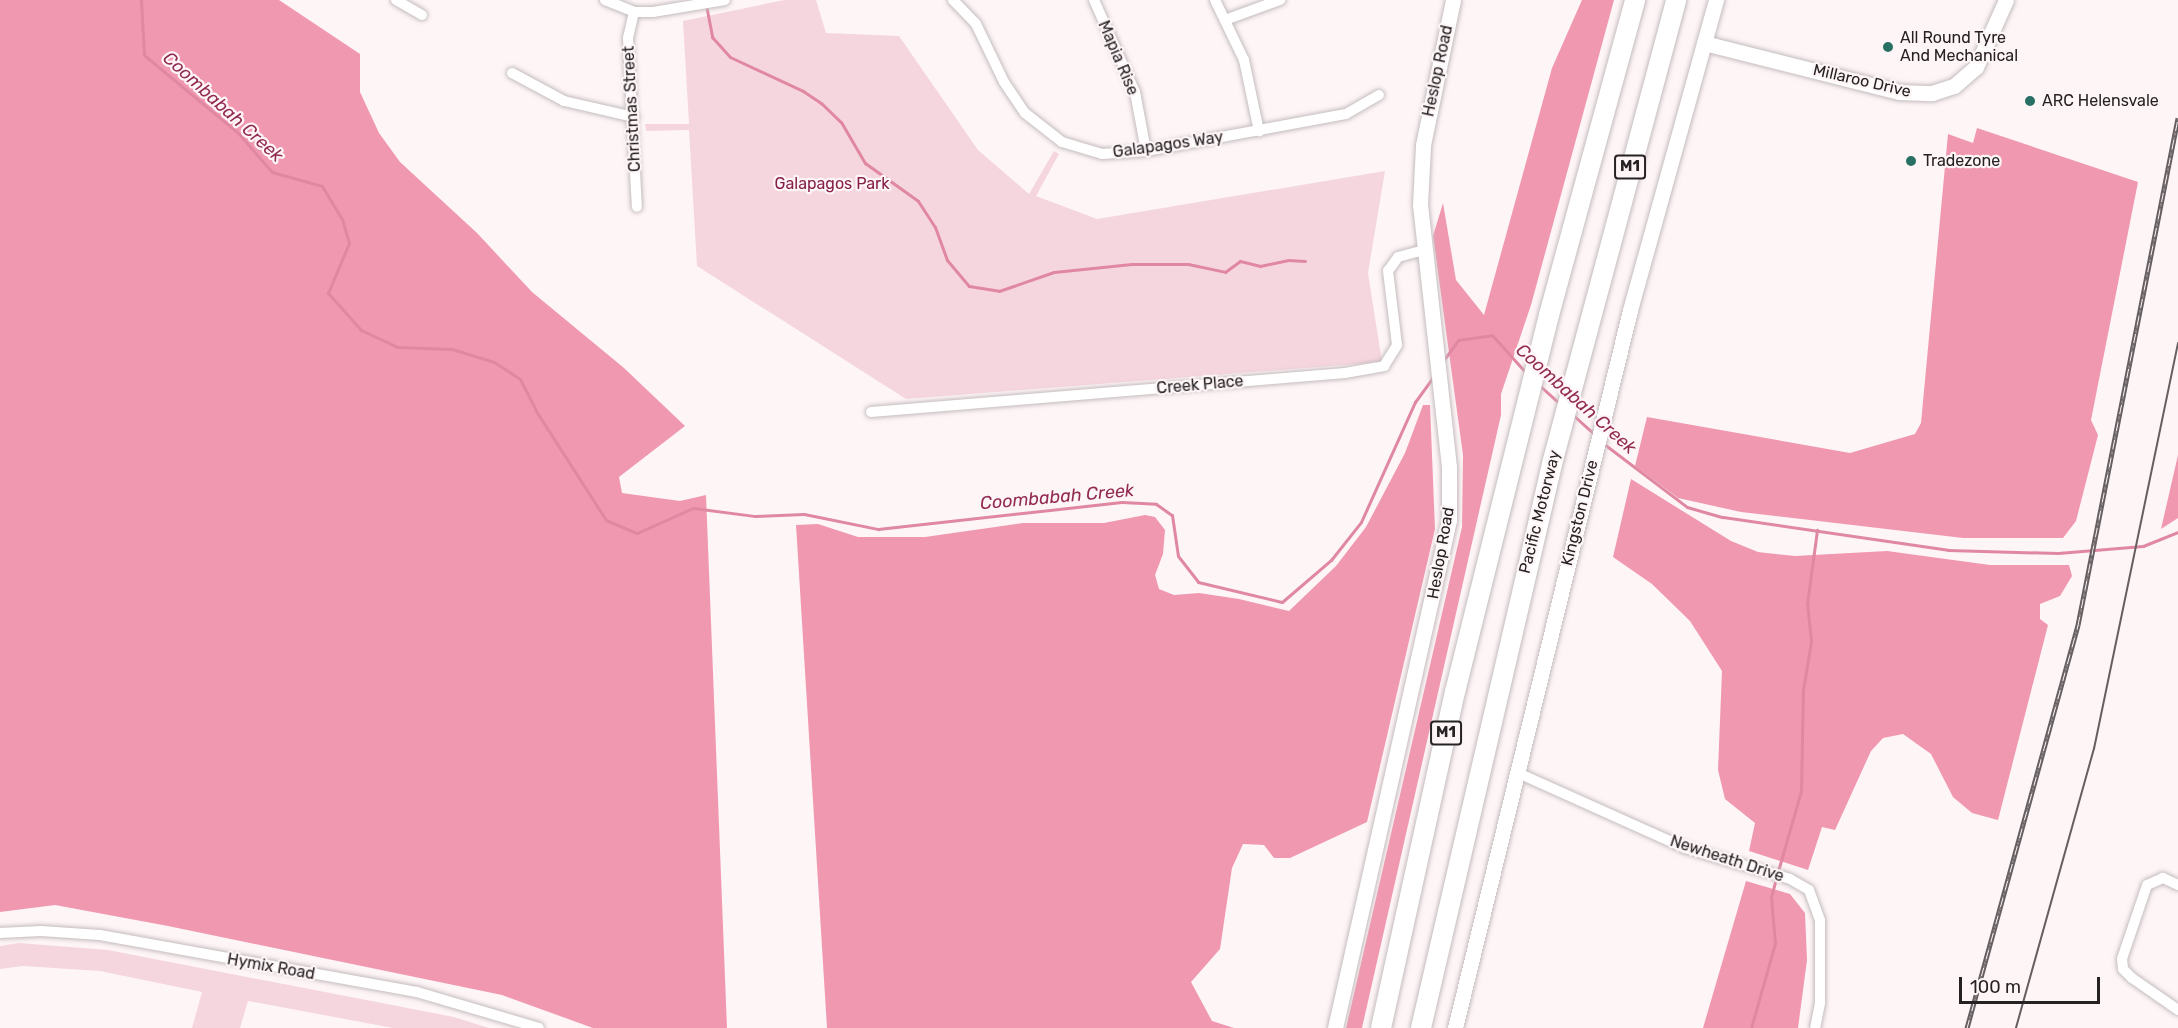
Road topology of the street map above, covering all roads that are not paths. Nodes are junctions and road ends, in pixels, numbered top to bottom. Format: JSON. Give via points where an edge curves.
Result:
{"nodes":[{"id":1,"x":396,"y":0,"type":"edge"},
{"id":2,"x":605,"y":0,"type":"edge"},
{"id":3,"x":954,"y":0,"type":"edge"},
{"id":4,"x":1094,"y":0,"type":"edge"},
{"id":5,"x":1215,"y":0,"type":"edge"},
{"id":6,"x":1280,"y":0,"type":"edge"},
{"id":7,"x":1453,"y":0,"type":"edge"},
{"id":8,"x":1635,"y":0,"type":"edge"},
{"id":9,"x":1676,"y":0,"type":"edge"},
{"id":10,"x":1716,"y":0,"type":"edge"},
{"id":11,"x":2006,"y":0,"type":"edge"},
{"id":12,"x":723,"y":1,"type":"edge"},
{"id":13,"x":634,"y":12,"type":"junction"},
{"id":14,"x":422,"y":15,"type":"dead end"},
{"id":15,"x":1225,"y":20,"type":"junction"},
{"id":16,"x":1704,"y":43,"type":"junction"},
{"id":17,"x":512,"y":73,"type":"dead end"},
{"id":18,"x":1379,"y":95,"type":"dead end"},
{"id":19,"x":634,"y":117,"type":"junction"},
{"id":20,"x":1259,"y":131,"type":"junction"},
{"id":21,"x":1146,"y":151,"type":"junction"},
{"id":22,"x":637,"y":207,"type":"dead end"},
{"id":23,"x":1424,"y":250,"type":"junction"},
{"id":24,"x":871,"y":412,"type":"dead end"},
{"id":25,"x":1516,"y":772,"type":"junction"},
{"id":26,"x":2178,"y":885,"type":"edge"},
{"id":27,"x":0,"y":933,"type":"edge"},
{"id":28,"x":2178,"y":1010,"type":"edge"},
{"id":29,"x":539,"y":1028,"type":"edge"},
{"id":30,"x":1335,"y":1028,"type":"edge"},
{"id":31,"x":1381,"y":1028,"type":"edge"},
{"id":32,"x":1421,"y":1028,"type":"edge"},
{"id":33,"x":1455,"y":1028,"type":"edge"},
{"id":34,"x":1815,"y":1028,"type":"edge"}],
"edges":[{"from":1,"to":14,"type":"street"},
{"from":2,"to":13,"type":"street"},
{"from":3,"to":21,"type":"street","name":"Galapagos Way","via":[[981,32],[1012,97],[1041,128],[1062,142],[1102,154]]},
{"from":4,"to":21,"type":"street","name":"Mapia Rise","via":[[1135,92]]},
{"from":5,"to":15,"type":"street"},
{"from":6,"to":15,"type":"street"},
{"from":7,"to":23,"type":"street","name":"Heslop Road","via":[[1423,145],[1420,205]]},
{"from":8,"to":31,"type":"highway","number":"M1","via":[[1517,440],[1455,692]]},
{"from":9,"to":32,"type":"highway","name":"Pacific Motorway","number":"M1","via":[[1553,460]]},
{"from":10,"to":16,"type":"street","name":"Kingston Drive"},
{"from":11,"to":16,"type":"street","name":"Millaroo Drive","via":[[1976,67],[1957,84],[1932,93],[1899,92]]},
{"from":12,"to":13,"type":"street"},
{"from":13,"to":19,"type":"street","name":"Christmas Street","via":[[628,39]]},
{"from":15,"to":20,"type":"street","via":[[1244,60]]},
{"from":16,"to":25,"type":"street","name":"Kingston Drive","via":[[1616,365]]},
{"from":17,"to":19,"type":"street","via":[[564,101]]},
{"from":18,"to":20,"type":"street","name":"Galapagos Way","via":[[1346,114]]},
{"from":19,"to":22,"type":"street","name":"Christmas Street"},
{"from":20,"to":21,"type":"street","name":"Galapagos Way"},
{"from":23,"to":24,"type":"street","name":"Creek Place","via":[[1398,257],[1388,271],[1397,345],[1392,358],[1378,368]]},
{"from":23,"to":30,"type":"street","name":"Heslop Road","via":[[1450,488],[1447,537]]},
{"from":25,"to":33,"type":"street","name":"Kingston Drive"},
{"from":25,"to":34,"type":"street","name":"Newheath Drive","via":[[1685,848],[1790,879],[1809,890],[1819,909],[1820,1003]]},
{"from":26,"to":28,"type":"street","via":[[2163,878],[2147,885],[2122,969]]},
{"from":27,"to":29,"type":"street","name":"Hymix Road","via":[[100,935],[417,992]]}]}
